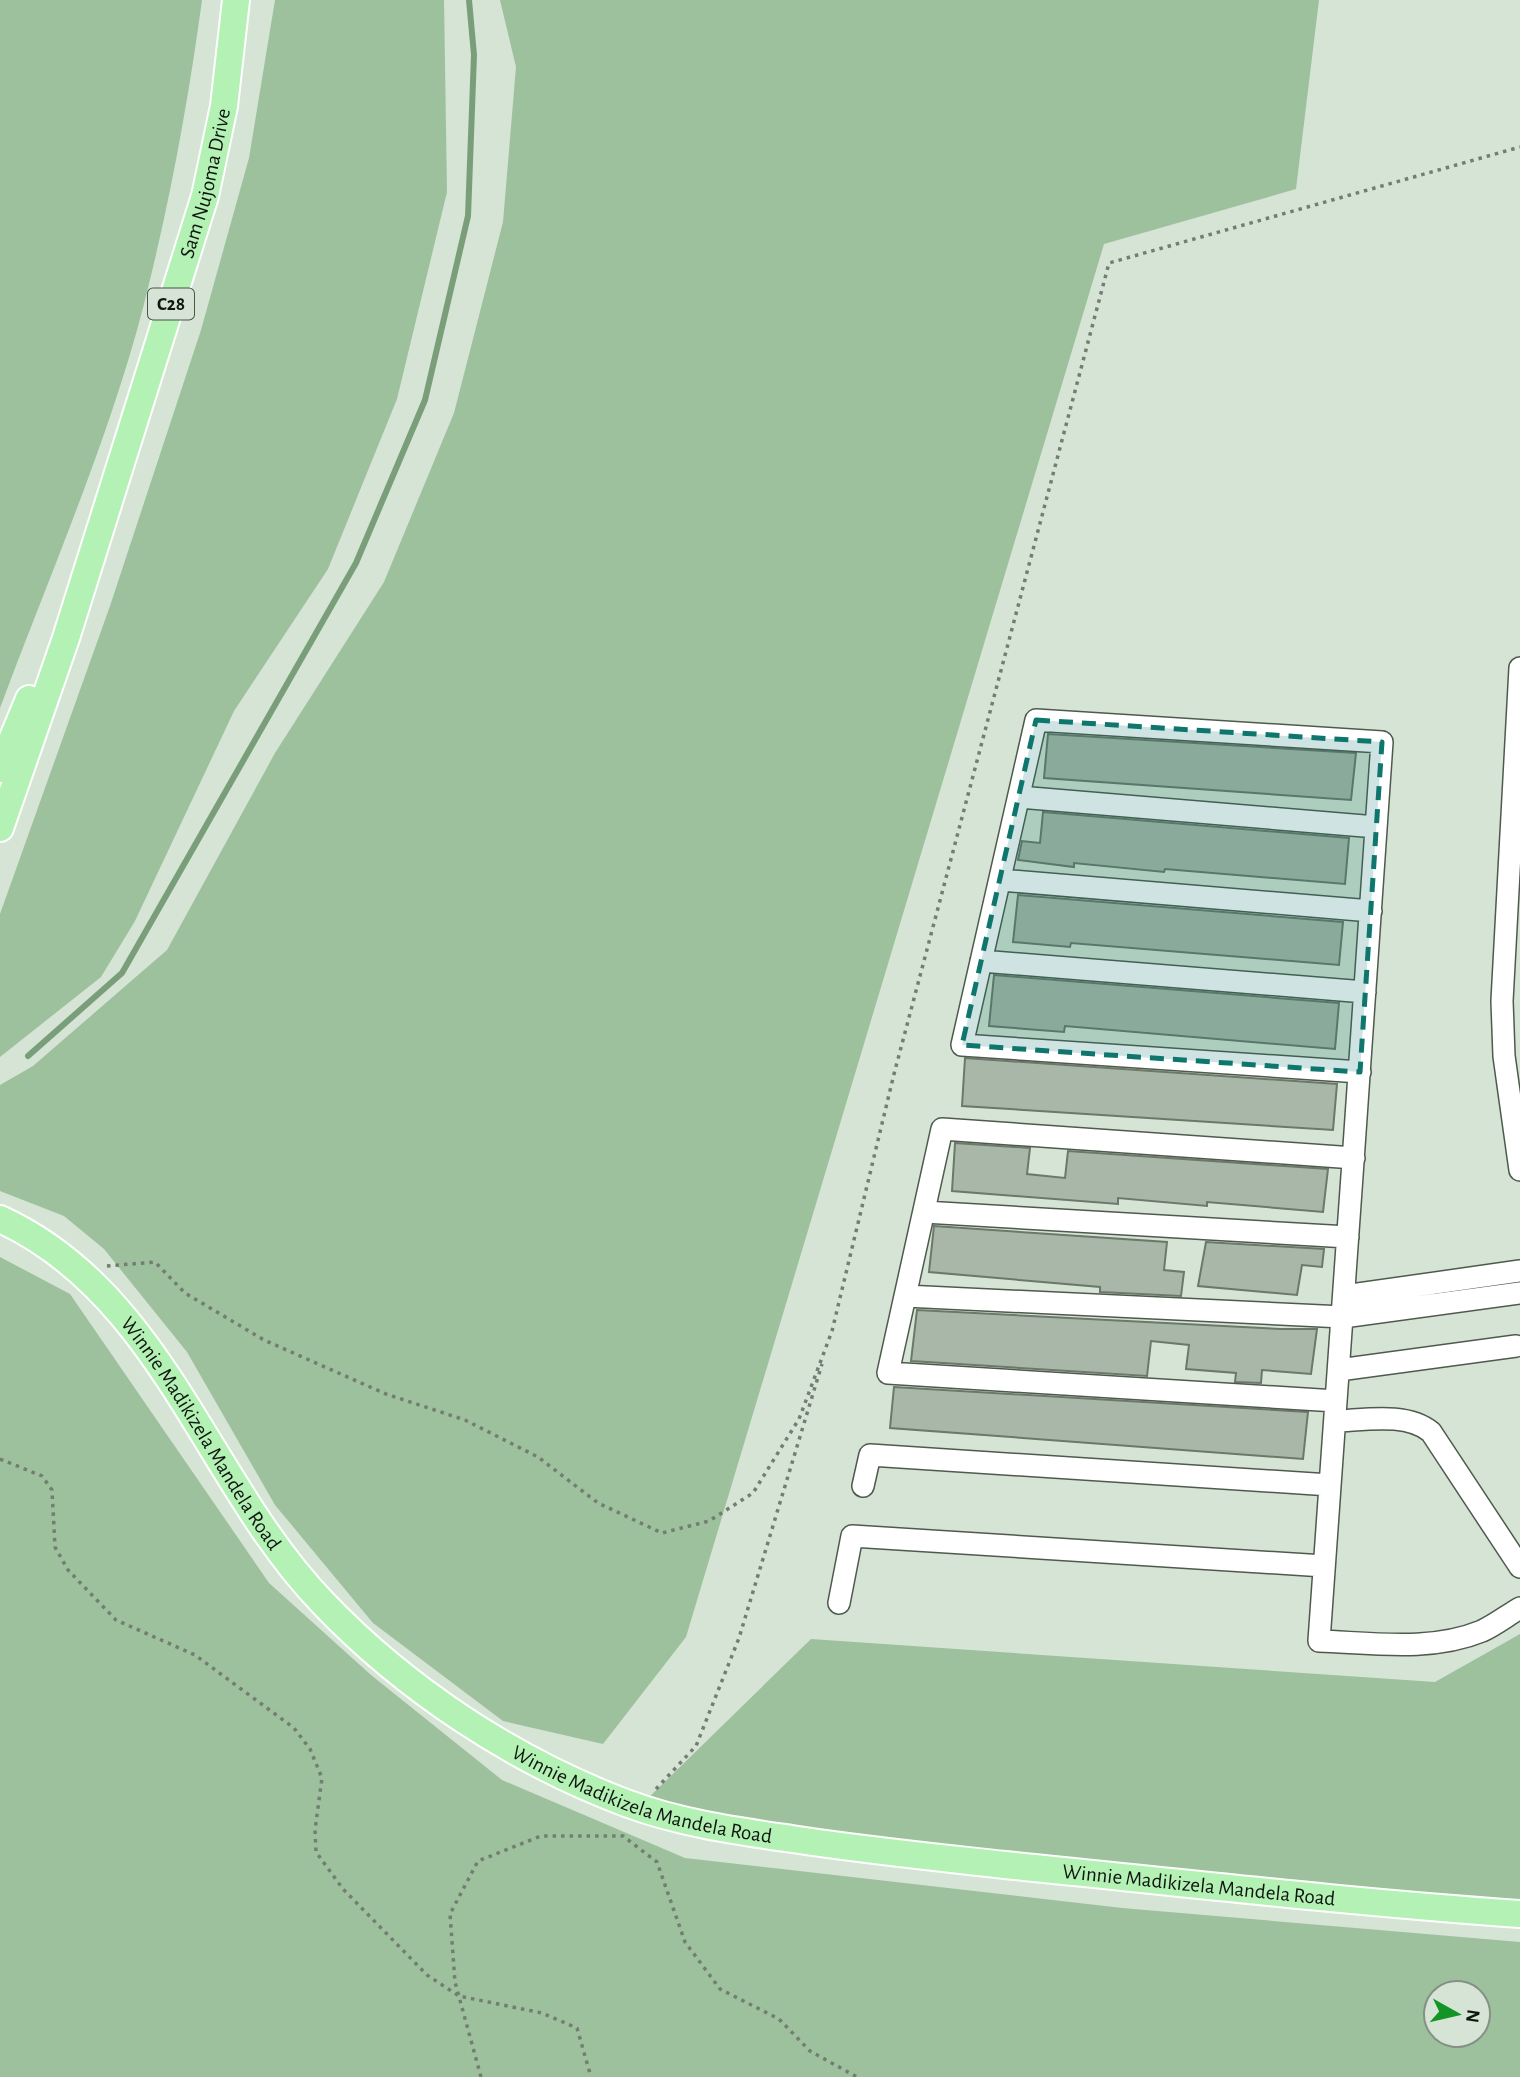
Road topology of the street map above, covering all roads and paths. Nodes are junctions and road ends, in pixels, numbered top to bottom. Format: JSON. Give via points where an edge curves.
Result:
{"nodes":[{"id":1,"x":236,"y":0,"type":"edge"},
{"id":2,"x":1520,"y":147,"type":"edge"},
{"id":3,"x":76,"y":600,"type":"junction"},
{"id":4,"x":1520,"y":668,"type":"edge"},
{"id":5,"x":1517,"y":738,"type":"edge"},
{"id":6,"x":0,"y":769,"type":"edge"},
{"id":7,"x":1018,"y":797,"type":"junction"},
{"id":8,"x":1376,"y":827,"type":"junction"},
{"id":9,"x":0,"y":828,"type":"edge"},
{"id":10,"x":1000,"y":880,"type":"junction"},
{"id":11,"x":1371,"y":911,"type":"junction"},
{"id":12,"x":981,"y":961,"type":"junction"},
{"id":13,"x":1365,"y":992,"type":"junction"},
{"id":14,"x":1360,"y":1072,"type":"junction"},
{"id":15,"x":1354,"y":1158,"type":"junction"},
{"id":16,"x":1520,"y":1170,"type":"edge"},
{"id":17,"x":924,"y":1212,"type":"junction"},
{"id":18,"x":0,"y":1219,"type":"edge"},
{"id":19,"x":1348,"y":1237,"type":"junction"},
{"id":20,"x":77,"y":1268,"type":"junction"},
{"id":21,"x":1520,"y":1271,"type":"edge"},
{"id":22,"x":1520,"y":1293,"type":"edge"},
{"id":23,"x":905,"y":1296,"type":"junction"},
{"id":24,"x":1343,"y":1306,"type":"junction"},
{"id":25,"x":832,"y":1331,"type":"junction"},
{"id":26,"x":1516,"y":1346,"type":"dead end"},
{"id":27,"x":1339,"y":1370,"type":"junction"},
{"id":28,"x":1336,"y":1411,"type":"junction"},
{"id":29,"x":0,"y":1459,"type":"edge"},
{"id":30,"x":1330,"y":1485,"type":"junction"},
{"id":31,"x":863,"y":1486,"type":"dead end"},
{"id":32,"x":1324,"y":1566,"type":"junction"},
{"id":33,"x":1520,"y":1567,"type":"edge"},
{"id":34,"x":839,"y":1603,"type":"dead end"},
{"id":35,"x":1520,"y":1608,"type":"edge"},
{"id":36,"x":639,"y":1807,"type":"junction"},
{"id":37,"x":623,"y":1836,"type":"junction"},
{"id":38,"x":1520,"y":1914,"type":"edge"},
{"id":39,"x":459,"y":1996,"type":"junction"},
{"id":40,"x":481,"y":2077,"type":"edge"},
{"id":41,"x":591,"y":2077,"type":"edge"},
{"id":42,"x":857,"y":2077,"type":"edge"}],
"edges":[{"from":1,"to":3,"type":"main road","name":"Sam Nujoma Drive","number":"C28","via":[[224,106],[205,196]]},
{"from":2,"to":25,"type":"path","via":[[1109,263],[897,1061]]},
{"from":3,"to":6,"type":"main road","name":"Sam Nujoma Drive","number":"C28","via":[[55,635]]},
{"from":3,"to":9,"type":"main road","name":"Sam Nujoma Drive","number":"C28"},
{"from":4,"to":5,"type":"street"},
{"from":5,"to":16,"type":"street","via":[[1502,1001],[1504,1056]]},
{"from":7,"to":8,"type":"street"},
{"from":7,"to":8,"type":"street","via":[[1036,720],[1382,743]]},
{"from":7,"to":10,"type":"street"},
{"from":8,"to":11,"type":"street"},
{"from":10,"to":11,"type":"street"},
{"from":10,"to":12,"type":"street"},
{"from":11,"to":13,"type":"street"},
{"from":12,"to":13,"type":"street"},
{"from":12,"to":14,"type":"street","via":[[962,1045]]},
{"from":13,"to":14,"type":"street"},
{"from":14,"to":15,"type":"street"},
{"from":15,"to":17,"type":"street","via":[[942,1129]]},
{"from":15,"to":19,"type":"street"},
{"from":17,"to":19,"type":"street"},
{"from":17,"to":23,"type":"street"},
{"from":18,"to":20,"type":"main road","name":"Winnie Madikizela Mandela Road","via":[[25,1230]]},
{"from":19,"to":24,"type":"street"},
{"from":20,"to":25,"type":"path","via":[[155,1262],[185,1293],[264,1340],[386,1394],[465,1420],[538,1457],[598,1503],[662,1533],[709,1521],[753,1493],[799,1419]]},
{"from":20,"to":36,"type":"main road","name":"Winnie Madikizela Mandela Road","via":[[145,1345],[286,1565],[364,1644],[459,1716],[555,1771]]},
{"from":21,"to":24,"type":"street"},
{"from":22,"to":24,"type":"street"},
{"from":23,"to":24,"type":"street"},
{"from":23,"to":28,"type":"street","via":[[888,1373]]},
{"from":24,"to":27,"type":"street"},
{"from":25,"to":36,"type":"path","via":[[739,1638],[696,1746]]},
{"from":26,"to":27,"type":"street"},
{"from":27,"to":28,"type":"street"},
{"from":28,"to":30,"type":"street"},
{"from":28,"to":33,"type":"street","via":[[1421,1424]]},
{"from":29,"to":39,"type":"path","via":[[42,1476],[52,1490],[55,1547],[68,1570],[116,1620],[195,1656],[294,1728],[310,1749],[322,1778],[316,1852],[343,1889],[418,1965]]},
{"from":30,"to":31,"type":"street","via":[[870,1455]]},
{"from":30,"to":32,"type":"street"},
{"from":32,"to":34,"type":"street","via":[[852,1536]]},
{"from":32,"to":35,"type":"street","via":[[1319,1640],[1420,1646],[1483,1630]]},
{"from":36,"to":37,"type":"path"},
{"from":36,"to":38,"type":"main road","name":"Winnie Madikizela Mandela Road","via":[[728,1829],[878,1852]]},
{"from":37,"to":39,"type":"path","via":[[541,1836],[478,1861],[450,1914]]},
{"from":37,"to":42,"type":"path","via":[[657,1862],[685,1942],[720,1989],[779,2020],[810,2051]]},
{"from":39,"to":40,"type":"path"},
{"from":39,"to":41,"type":"path","via":[[542,2013],[577,2028]]}]}
